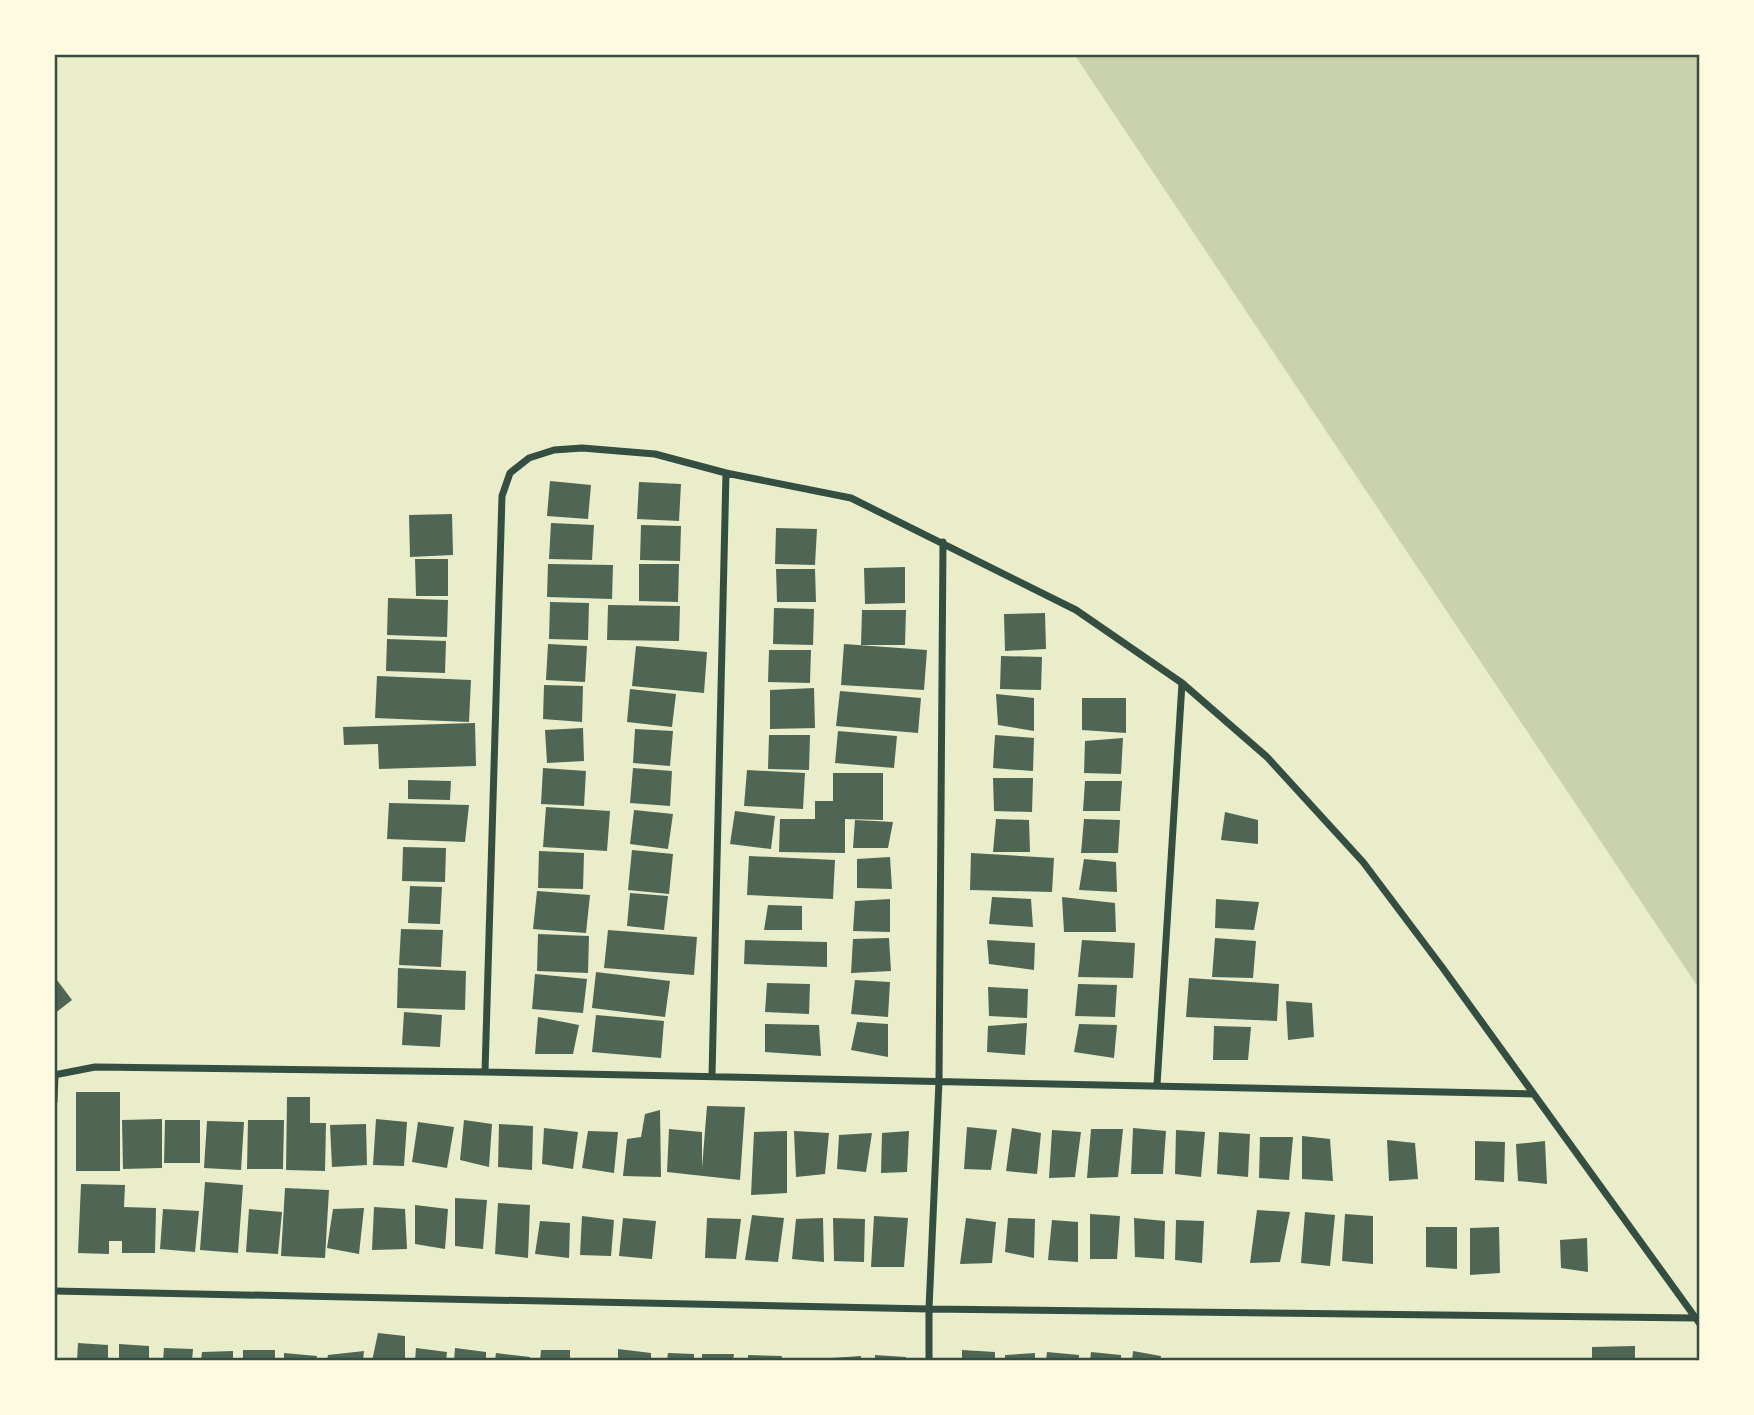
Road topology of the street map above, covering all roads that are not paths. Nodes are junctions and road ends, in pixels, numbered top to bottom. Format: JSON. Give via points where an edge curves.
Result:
{"nodes":[{"id":1,"x":726,"y":473,"type":"junction"},
{"id":2,"x":943,"y":542,"type":"junction"},
{"id":3,"x":1182,"y":683,"type":"junction"},
{"id":4,"x":485,"y":1072,"type":"junction"},
{"id":5,"x":55,"y":1075,"type":"edge"},
{"id":6,"x":712,"y":1076,"type":"junction"},
{"id":7,"x":939,"y":1081,"type":"junction"},
{"id":8,"x":1157,"y":1085,"type":"junction"},
{"id":9,"x":1532,"y":1094,"type":"junction"},
{"id":10,"x":54,"y":1101,"type":"edge"},
{"id":11,"x":54,"y":1291,"type":"edge"},
{"id":12,"x":929,"y":1310,"type":"junction"},
{"id":13,"x":1698,"y":1321,"type":"edge"},
{"id":14,"x":929,"y":1361,"type":"edge"}],
"edges":[{"from":1,"to":2,"type":"street","via":[[851,498]]},
{"from":1,"to":4,"type":"street","via":[[655,454],[582,448],[529,458],[510,473],[502,496]]},
{"from":1,"to":6,"type":"street"},
{"from":2,"to":3,"type":"street","via":[[1076,610]]},
{"from":2,"to":7,"type":"street"},
{"from":3,"to":8,"type":"street"},
{"from":3,"to":9,"type":"street","via":[[1267,757],[1363,862]]},
{"from":4,"to":5,"type":"street","via":[[95,1067]]},
{"from":4,"to":6,"type":"street"},
{"from":5,"to":10,"type":"street"},
{"from":6,"to":7,"type":"street"},
{"from":7,"to":8,"type":"street"},
{"from":7,"to":12,"type":"street"},
{"from":8,"to":9,"type":"street"},
{"from":9,"to":13,"type":"street"},
{"from":11,"to":12,"type":"street"},
{"from":12,"to":13,"type":"street"},
{"from":12,"to":14,"type":"street"}]}
